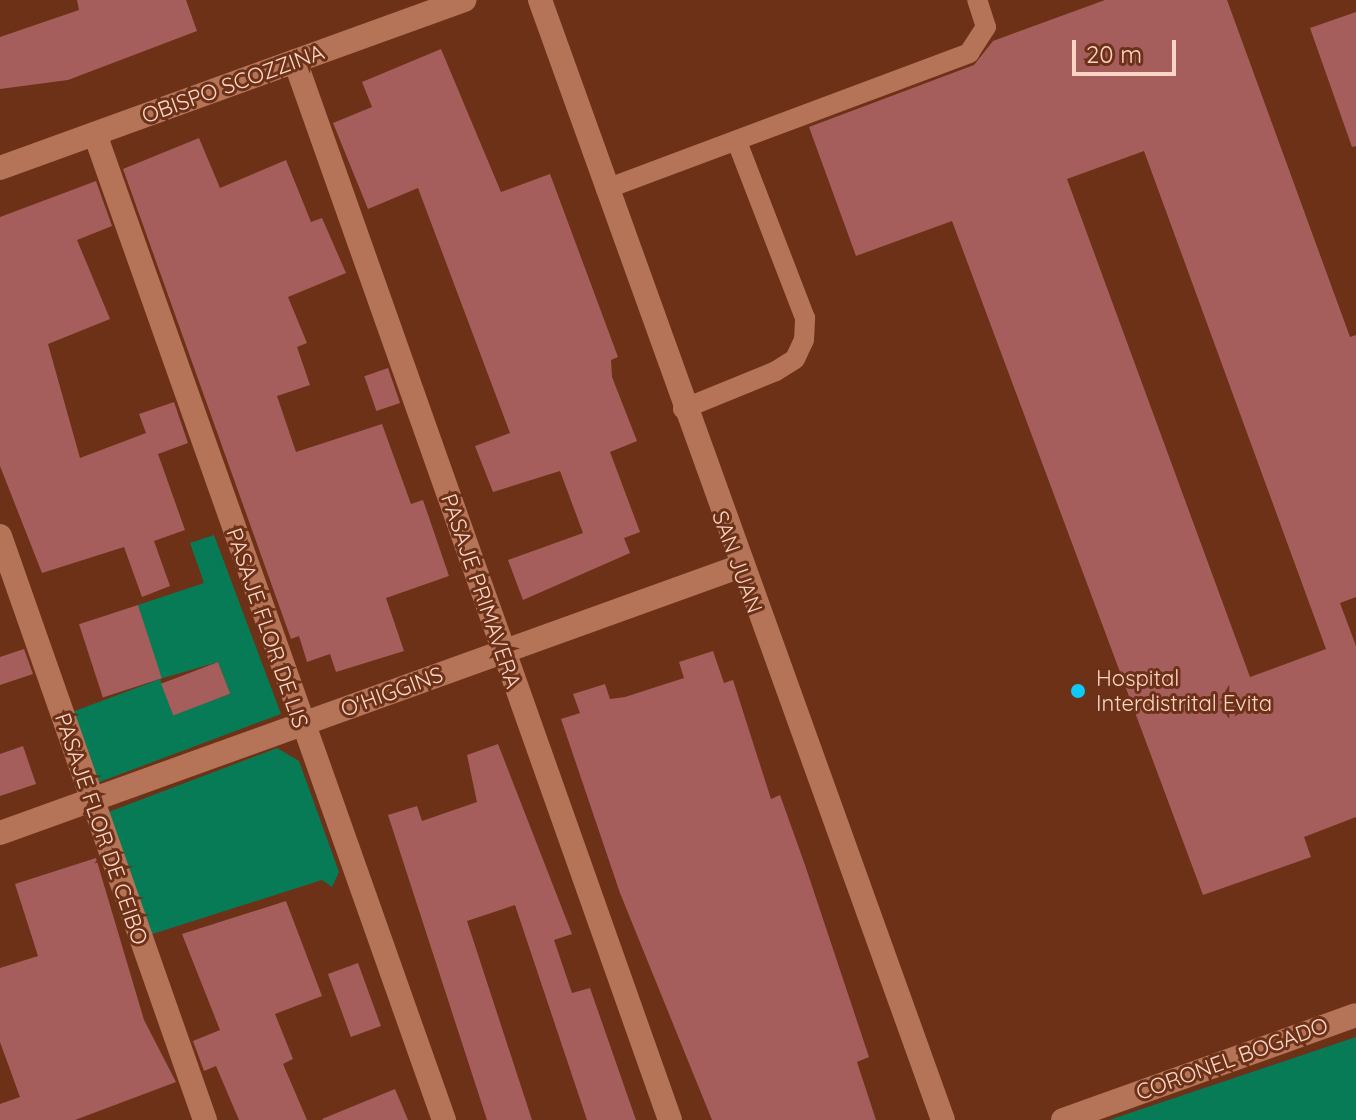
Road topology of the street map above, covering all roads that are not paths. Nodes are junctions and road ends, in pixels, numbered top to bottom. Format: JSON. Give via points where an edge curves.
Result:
{"nodes":[{"id":1,"x":465,"y":0,"type":"edge"},
{"id":2,"x":540,"y":0,"type":"edge"},
{"id":3,"x":977,"y":0,"type":"edge"},
{"id":4,"x":295,"y":61,"type":"junction"},
{"id":5,"x":95,"y":134,"type":"junction"},
{"id":6,"x":737,"y":142,"type":"junction"},
{"id":7,"x":0,"y":168,"type":"edge"},
{"id":8,"x":606,"y":189,"type":"junction"},
{"id":9,"x":683,"y":409,"type":"junction"},
{"id":10,"x":0,"y":536,"type":"edge"},
{"id":11,"x":738,"y":567,"type":"junction"},
{"id":12,"x":502,"y":652,"type":"junction"},
{"id":13,"x":301,"y":725,"type":"junction"},
{"id":14,"x":90,"y":801,"type":"junction"},
{"id":15,"x":0,"y":833,"type":"edge"},
{"id":16,"x":1356,"y":1015,"type":"edge"},
{"id":17,"x":205,"y":1120,"type":"edge"},
{"id":18,"x":444,"y":1120,"type":"edge"},
{"id":19,"x":670,"y":1120,"type":"edge"},
{"id":20,"x":943,"y":1120,"type":"edge"},
{"id":21,"x":1063,"y":1120,"type":"edge"}],
"edges":[{"from":1,"to":4,"type":"street","name":"OBISPO SCOZZINA"},
{"from":2,"to":8,"type":"street","name":"SAN JUAN"},
{"from":3,"to":6,"type":"lane","via":[[986,27],[969,53]]},
{"from":4,"to":5,"type":"street","name":"OBISPO SCOZZINA"},
{"from":4,"to":12,"type":"street","name":"PASAJE PRIMAVERA"},
{"from":5,"to":7,"type":"street","name":"OBISPO SCOZZINA"},
{"from":5,"to":13,"type":"street","name":"PASAJE FLOR DE LIS"},
{"from":6,"to":8,"type":"lane"},
{"from":6,"to":9,"type":"lane","via":[[805,318],[804,340],[795,359],[776,371]]},
{"from":8,"to":9,"type":"street","name":"SAN JUAN"},
{"from":9,"to":11,"type":"street","name":"SAN JUAN"},
{"from":10,"to":14,"type":"street","name":"PASAJE FLOR DE CEIBO"},
{"from":11,"to":12,"type":"street","name":"O'HIGGINS"},
{"from":11,"to":20,"type":"street","name":"SAN JUAN"},
{"from":12,"to":13,"type":"street","name":"O'HIGGINS"},
{"from":12,"to":19,"type":"street","name":"PASAJE PRIMAVERA"},
{"from":13,"to":14,"type":"street","name":"O'HIGGINS"},
{"from":13,"to":18,"type":"street","name":"PASAJE FLOR DE LIS"},
{"from":14,"to":15,"type":"street","name":"O'HIGGINS"},
{"from":14,"to":17,"type":"street","name":"PASAJE FLOR DE CEIBO"},
{"from":16,"to":21,"type":"street","name":"CORONEL BOGADO"}]}
